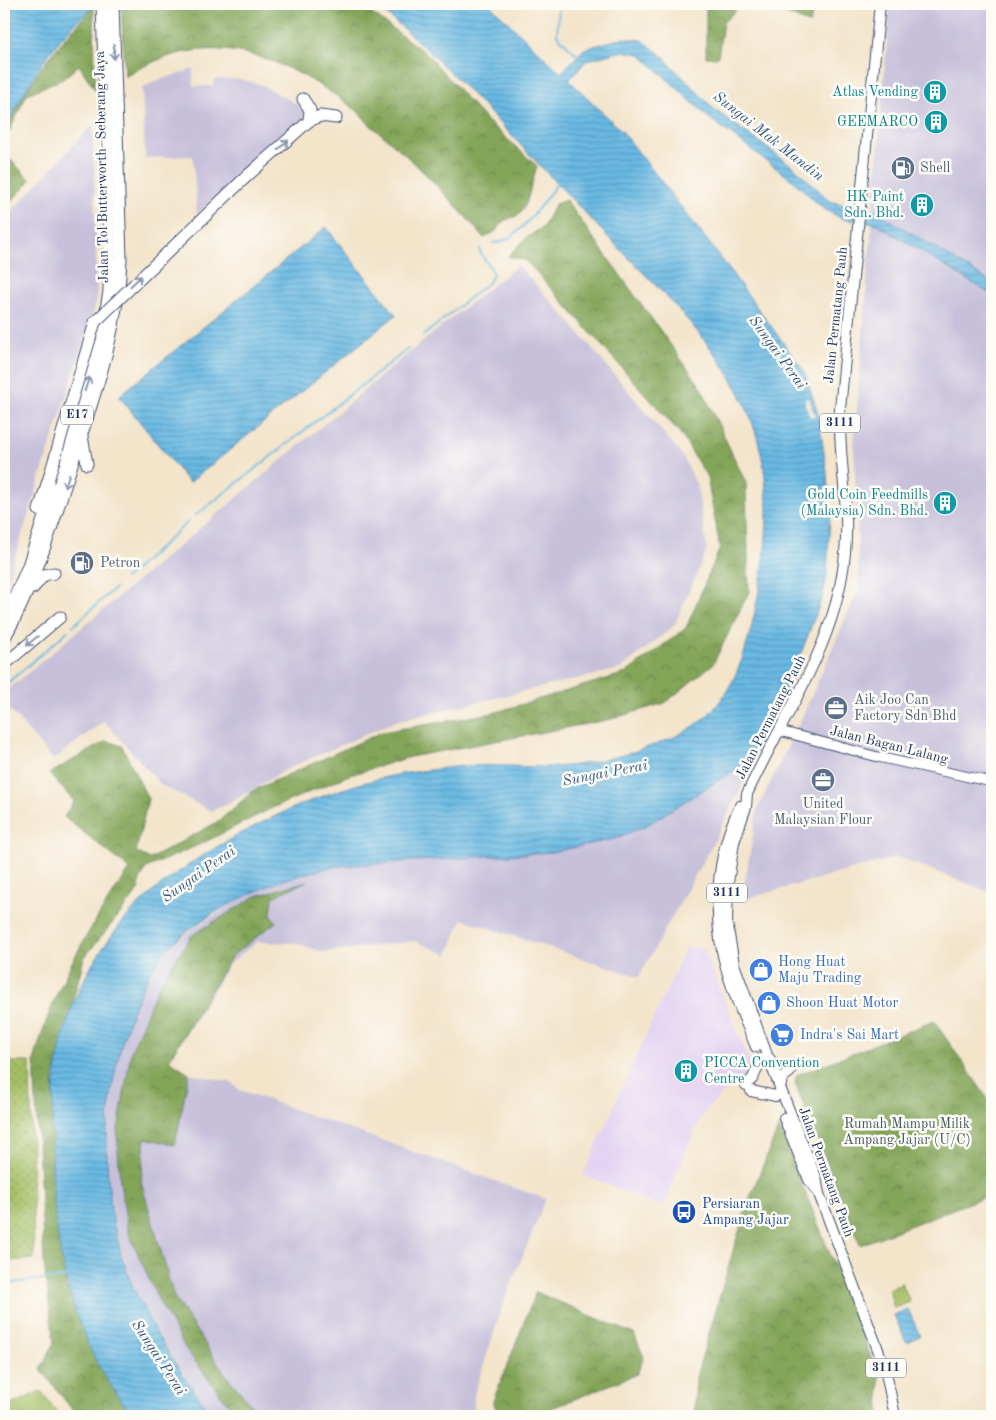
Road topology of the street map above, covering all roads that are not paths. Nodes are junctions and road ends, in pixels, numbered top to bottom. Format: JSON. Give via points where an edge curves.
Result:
{"nodes":[{"id":1,"x":102,"y":4,"type":"edge"},
{"id":2,"x":113,"y":4,"type":"edge"},
{"id":3,"x":880,"y":4,"type":"edge"},
{"id":4,"x":303,"y":99,"type":"dead end"},
{"id":5,"x":336,"y":118,"type":"dead end"},
{"id":6,"x":309,"y":121,"type":"junction"},
{"id":7,"x":82,"y":434,"type":"junction"},
{"id":8,"x":87,"y":464,"type":"dead end"},
{"id":9,"x":54,"y":573,"type":"dead end"},
{"id":10,"x":20,"y":598,"type":"junction"},
{"id":11,"x":60,"y":617,"type":"dead end"},
{"id":12,"x":4,"y":621,"type":"edge"},
{"id":13,"x":4,"y":639,"type":"edge"},
{"id":14,"x":4,"y":665,"type":"edge"},
{"id":15,"x":780,"y":731,"type":"junction"},
{"id":16,"x":992,"y":782,"type":"edge"},
{"id":17,"x":764,"y":1057,"type":"junction"},
{"id":18,"x":778,"y":1092,"type":"junction"},
{"id":19,"x":895,"y":1416,"type":"edge"}],
"edges":[{"from":10,"to":1,"type":"highway","name":"Jalan Tol Butterworth–Seberang Jaya","number":"E17","one_way":true,"via":[[101,341],[109,291]]},
{"from":2,"to":7,"type":"highway","name":"Jalan Tol Butterworth–Seberang Jaya","number":"E17","one_way":true,"via":[[121,224],[120,291],[116,320]]},
{"from":3,"to":15,"type":"main road","name":"Jalan Permatang Pauh","number":"3111","via":[[840,426],[846,525],[843,572],[824,643]]},
{"from":4,"to":6,"type":"highway","via":[[310,110]]},
{"from":5,"to":6,"type":"highway","via":[[320,116]]},
{"from":10,"to":6,"type":"highway","one_way":true,"bridge":true,"via":[[48,481],[95,322]]},
{"from":7,"to":8,"type":"highway"},
{"from":7,"to":10,"type":"highway","name":"Jalan Tol Butterworth–Seberang Jaya","number":"E17","one_way":true,"via":[[52,525]]},
{"from":9,"to":10,"type":"highway","via":[[44,575]]},
{"from":10,"to":12,"type":"highway","name":"Jalan Tol Butterworth–Seberang Jaya","number":"E17"},
{"from":10,"to":13,"type":"highway","name":"Jalan Tol Butterworth–Seberang Jaya","number":"E17"},
{"from":11,"to":14,"type":"highway","one_way":true},
{"from":15,"to":16,"type":"main road","name":"Jalan Bagan Lalang"},
{"from":15,"to":17,"type":"main road","name":"Jalan Permatang Pauh","number":"3111","via":[[733,821],[723,852],[719,919],[726,969]]},
{"from":17,"to":18,"type":"main road","name":"Jalan Permatang Pauh","number":"3111"},
{"from":17,"to":18,"type":"main road","via":[[775,1066],[789,1069]]},
{"from":17,"to":18,"type":"main road","via":[[749,1088]]},
{"from":18,"to":19,"type":"main road","name":"Jalan Permatang Pauh","number":"3111","via":[[816,1177],[819,1194],[885,1368]]}]}
